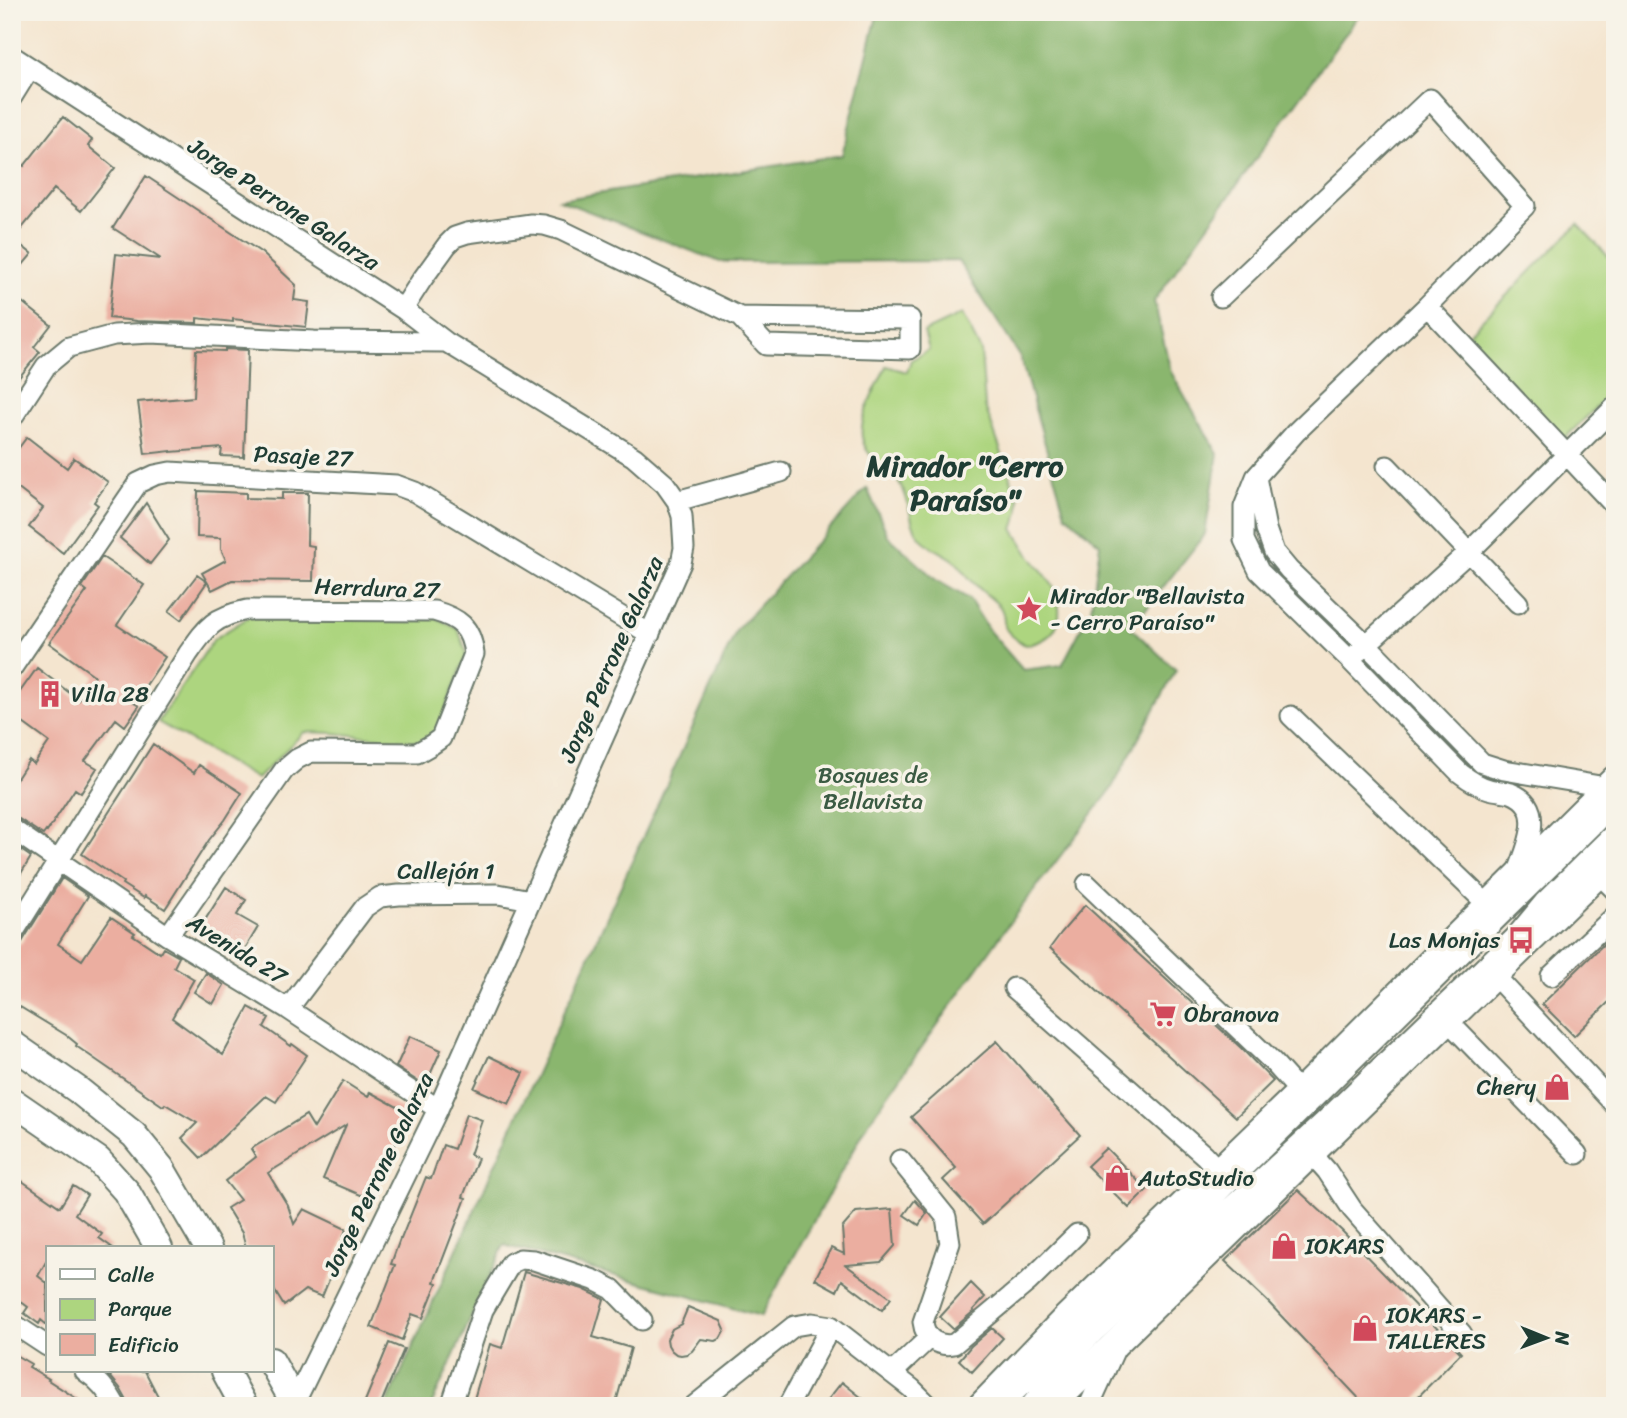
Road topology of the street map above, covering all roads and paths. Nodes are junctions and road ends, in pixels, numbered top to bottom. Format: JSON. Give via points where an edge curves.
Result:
{"nodes":[{"id":1,"x":12,"y":56,"type":"edge"},
{"id":2,"x":30,"y":68,"type":"junction"},
{"id":3,"x":12,"y":97,"type":"edge"},
{"id":4,"x":1221,"y":297,"type":"dead end"},
{"id":5,"x":1427,"y":306,"type":"junction"},
{"id":6,"x":404,"y":309,"type":"junction"},
{"id":7,"x":740,"y":317,"type":"junction"},
{"id":8,"x":446,"y":342,"type":"junction"},
{"id":9,"x":1615,"y":407,"type":"edge"},
{"id":10,"x":12,"y":418,"type":"edge"},
{"id":11,"x":1566,"y":455,"type":"junction"},
{"id":12,"x":1387,"y":466,"type":"dead end"},
{"id":13,"x":781,"y":472,"type":"dead end"},
{"id":14,"x":1256,"y":477,"type":"junction"},
{"id":15,"x":677,"y":501,"type":"junction"},
{"id":16,"x":1615,"y":506,"type":"edge"},
{"id":17,"x":1469,"y":551,"type":"junction"},
{"id":18,"x":1518,"y":603,"type":"dead end"},
{"id":19,"x":650,"y":634,"type":"junction"},
{"id":20,"x":1367,"y":645,"type":"junction"},
{"id":21,"x":1349,"y":659,"type":"junction"},
{"id":22,"x":12,"y":668,"type":"edge"},
{"id":23,"x":1291,"y":716,"type":"dead end"},
{"id":24,"x":1612,"y":790,"type":"edge"},
{"id":25,"x":12,"y":829,"type":"edge"},
{"id":26,"x":1615,"y":832,"type":"edge"},
{"id":27,"x":58,"y":859,"type":"junction"},
{"id":28,"x":1609,"y":874,"type":"edge"},
{"id":29,"x":1517,"y":876,"type":"junction"},
{"id":30,"x":1087,"y":884,"type":"dead end"},
{"id":31,"x":531,"y":900,"type":"junction"},
{"id":32,"x":1488,"y":905,"type":"junction"},
{"id":33,"x":1615,"y":916,"type":"edge"},
{"id":34,"x":12,"y":935,"type":"edge"},
{"id":35,"x":168,"y":936,"type":"junction"},
{"id":36,"x":1494,"y":975,"type":"junction"},
{"id":37,"x":1551,"y":976,"type":"dead end"},
{"id":38,"x":1014,"y":988,"type":"dead end"},
{"id":39,"x":288,"y":1009,"type":"junction"},
{"id":40,"x":1447,"y":1020,"type":"junction"},
{"id":41,"x":12,"y":1044,"type":"edge"},
{"id":42,"x":1300,"y":1093,"type":"junction"},
{"id":43,"x":12,"y":1101,"type":"edge"},
{"id":44,"x":1615,"y":1105,"type":"edge"},
{"id":45,"x":438,"y":1110,"type":"junction"},
{"id":46,"x":1311,"y":1153,"type":"junction"},
{"id":47,"x":1577,"y":1154,"type":"dead end"},
{"id":48,"x":900,"y":1160,"type":"dead end"},
{"id":49,"x":1219,"y":1171,"type":"junction"},
{"id":50,"x":1077,"y":1234,"type":"dead end"},
{"id":51,"x":158,"y":1246,"type":"edge"},
{"id":52,"x":207,"y":1246,"type":"edge"},
{"id":53,"x":642,"y":1320,"type":"dead end"},
{"id":54,"x":12,"y":1323,"type":"edge"},
{"id":55,"x":831,"y":1326,"type":"junction"},
{"id":56,"x":1462,"y":1334,"type":"dead end"},
{"id":57,"x":929,"y":1338,"type":"junction"},
{"id":58,"x":1119,"y":1340,"type":"junction"},
{"id":59,"x":46,"y":1345,"type":"edge"},
{"id":60,"x":273,"y":1365,"type":"edge"},
{"id":61,"x":86,"y":1372,"type":"edge"},
{"id":62,"x":226,"y":1372,"type":"edge"},
{"id":63,"x":892,"y":1373,"type":"junction"},
{"id":64,"x":294,"y":1405,"type":"edge"},
{"id":65,"x":116,"y":1406,"type":"edge"},
{"id":66,"x":244,"y":1406,"type":"edge"},
{"id":67,"x":450,"y":1406,"type":"edge"},
{"id":68,"x":694,"y":1406,"type":"edge"},
{"id":69,"x":788,"y":1406,"type":"edge"},
{"id":70,"x":929,"y":1406,"type":"edge"},
{"id":71,"x":981,"y":1406,"type":"edge"},
{"id":72,"x":1001,"y":1406,"type":"edge"},
{"id":73,"x":1030,"y":1406,"type":"edge"},
{"id":74,"x":1051,"y":1406,"type":"edge"},
{"id":75,"x":1089,"y":1406,"type":"edge"}],
"edges":[{"from":1,"to":2,"type":"street","name":"Jorge Perrone Galarza"},
{"from":2,"to":3,"type":"street"},
{"from":2,"to":6,"type":"street","name":"Jorge Perrone Galarza"},
{"from":4,"to":5,"type":"street","via":[[1430,99],[1525,206]]},
{"from":5,"to":11,"type":"street"},
{"from":5,"to":14,"type":"street","via":[[1296,432]]},
{"from":6,"to":7,"type":"street","via":[[455,237],[531,224],[561,230]]},
{"from":6,"to":8,"type":"street","name":"Jorge Perrone Galarza"},
{"from":7,"to":7,"type":"street","via":[[909,319],[910,349],[766,345]]},
{"from":8,"to":10,"type":"street","via":[[114,335],[69,347],[46,366]]},
{"from":8,"to":15,"type":"street","name":"Jorge Perrone Galarza","via":[[634,457]]},
{"from":9,"to":11,"type":"street"},
{"from":11,"to":16,"type":"street"},
{"from":11,"to":17,"type":"street"},
{"from":12,"to":17,"type":"street"},
{"from":13,"to":15,"type":"street"},
{"from":14,"to":20,"type":"street","via":[[1274,552]]},
{"from":14,"to":21,"type":"street","via":[[1244,507],[1244,540],[1259,571]]},
{"from":15,"to":19,"type":"street","name":"Jorge Perrone Galarza","via":[[682,516],[681,563]]},
{"from":17,"to":18,"type":"street"},
{"from":17,"to":20,"type":"street"},
{"from":19,"to":22,"type":"street","name":"Pasaje 27","via":[[415,492],[396,485],[170,472],[138,483]]},
{"from":19,"to":31,"type":"street","name":"Jorge Perrone Galarza"},
{"from":20,"to":21,"type":"street"},
{"from":20,"to":24,"type":"street","via":[[1482,763]]},
{"from":21,"to":29,"type":"street","via":[[1460,773],[1485,788],[1510,792],[1528,806],[1532,831]]},
{"from":23,"to":32,"type":"street"},
{"from":24,"to":29,"type":"main road"},
{"from":24,"to":72,"type":"street"},
{"from":25,"to":27,"type":"street","name":"Avenida 27"},
{"from":26,"to":73,"type":"street","via":[[1409,1039],[1096,1331]]},
{"from":27,"to":34,"type":"street","name":"Herrdura 27"},
{"from":27,"to":35,"type":"street","name":"Avenida 27"},
{"from":27,"to":35,"type":"street","name":"Herrdura 27","via":[[194,645],[206,628],[227,614],[247,610],[434,611],[462,624],[473,642],[474,654],[441,738],[417,753],[312,752],[297,759],[284,770]]},
{"from":28,"to":36,"type":"main road"},
{"from":29,"to":32,"type":"main road"},
{"from":30,"to":42,"type":"street"},
{"from":31,"to":39,"type":"street","name":"Callejón 1","via":[[498,894],[380,897],[365,907]]},
{"from":31,"to":45,"type":"street","name":"Jorge Perrone Galarza"},
{"from":32,"to":42,"type":"main road"},
{"from":33,"to":37,"type":"street"},
{"from":35,"to":39,"type":"street","name":"Avenida 27"},
{"from":36,"to":40,"type":"main road"},
{"from":36,"to":44,"type":"street"},
{"from":38,"to":49,"type":"street"},
{"from":39,"to":45,"type":"street","name":"Avenida 27"},
{"from":40,"to":46,"type":"main road"},
{"from":40,"to":47,"type":"street"},
{"from":41,"to":52,"type":"main road","via":[[134,1135],[161,1168]]},
{"from":42,"to":49,"type":"main road"},
{"from":43,"to":51,"type":"main road","via":[[98,1160],[126,1191]]},
{"from":45,"to":64,"type":"street","name":"Jorge Perrone Galarza"},
{"from":46,"to":56,"type":"street","via":[[1352,1209]]},
{"from":46,"to":58,"type":"main road"},
{"from":48,"to":57,"type":"street","via":[[946,1217],[950,1243],[923,1322]]},
{"from":49,"to":71,"type":"main road"},
{"from":50,"to":57,"type":"street","via":[[954,1344],[943,1346]]},
{"from":53,"to":67,"type":"street","via":[[612,1289],[594,1280],[534,1260],[511,1263],[483,1310]]},
{"from":54,"to":59,"type":"street"},
{"from":55,"to":63,"type":"street"},
{"from":55,"to":68,"type":"street","via":[[794,1326]]},
{"from":55,"to":69,"type":"street"},
{"from":57,"to":63,"type":"street"},
{"from":58,"to":74,"type":"main road"},
{"from":58,"to":75,"type":"street"},
{"from":60,"to":64,"type":"main road"},
{"from":61,"to":65,"type":"street"},
{"from":62,"to":66,"type":"main road"},
{"from":63,"to":70,"type":"street"}]}
